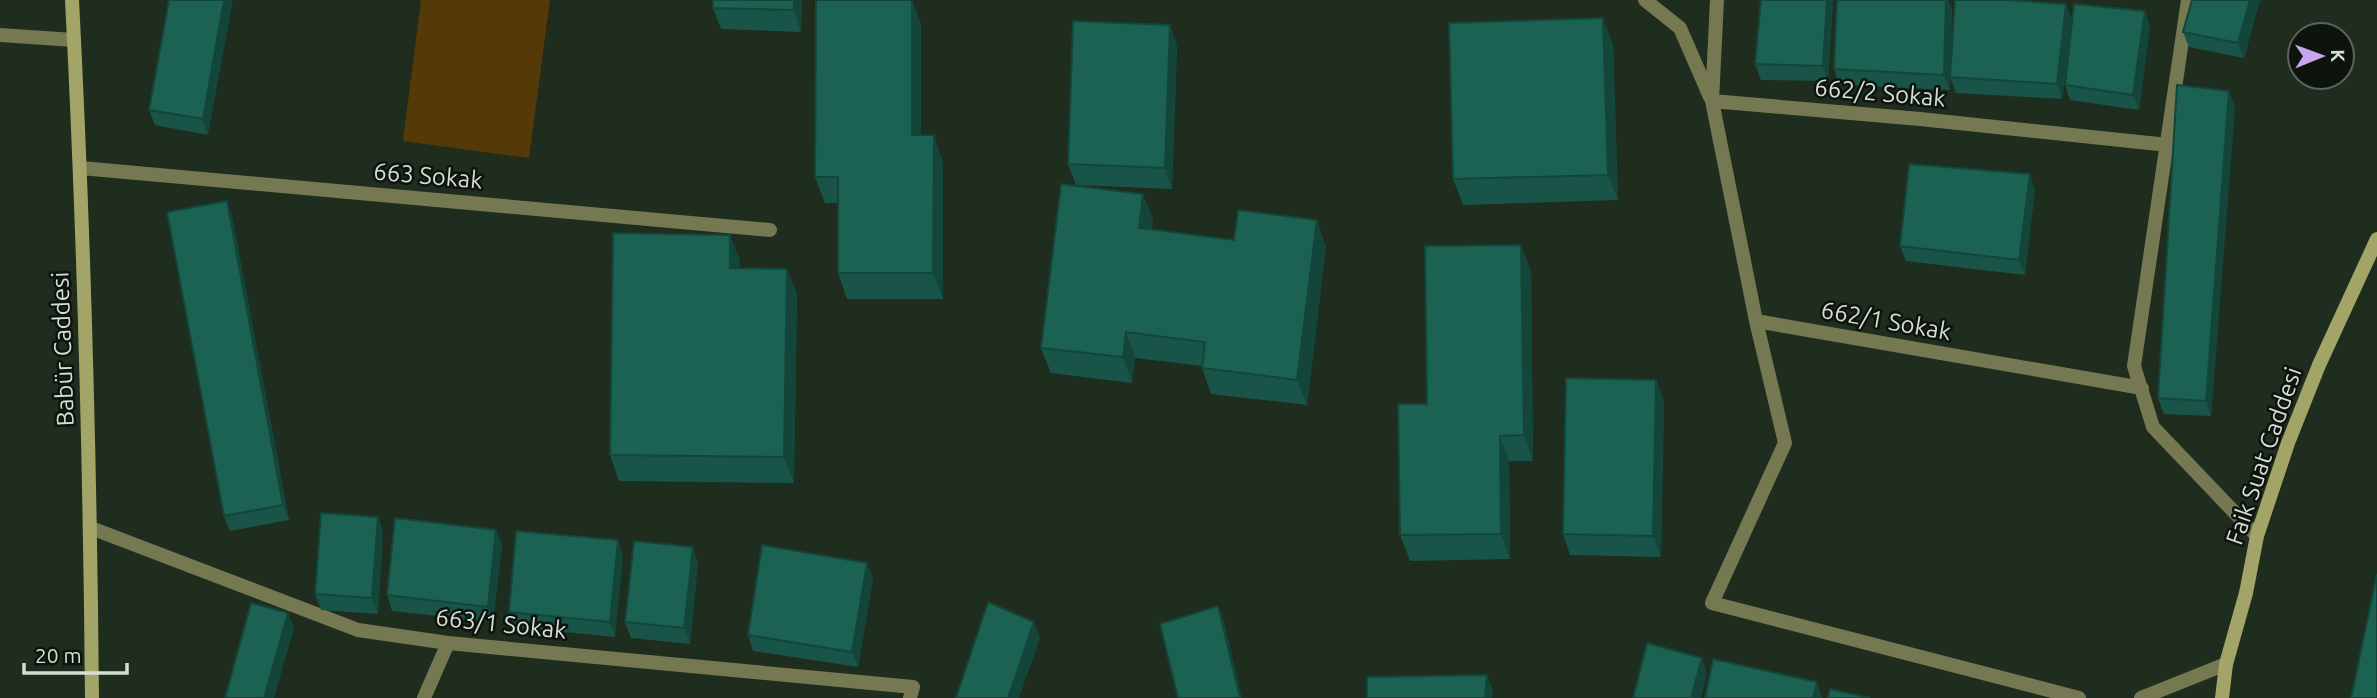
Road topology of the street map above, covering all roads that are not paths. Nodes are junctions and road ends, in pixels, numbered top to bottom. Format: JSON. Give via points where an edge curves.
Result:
{"nodes":[{"id":1,"x":72,"y":0,"type":"edge"},
{"id":2,"x":1645,"y":0,"type":"edge"},
{"id":3,"x":1717,"y":0,"type":"edge"},
{"id":4,"x":2188,"y":0,"type":"edge"},
{"id":5,"x":0,"y":35,"type":"edge"},
{"id":6,"x":74,"y":40,"type":"junction"},
{"id":7,"x":1712,"y":102,"type":"junction"},
{"id":8,"x":2168,"y":145,"type":"junction"},
{"id":9,"x":81,"y":169,"type":"junction"},
{"id":10,"x":770,"y":230,"type":"dead end"},
{"id":11,"x":2377,"y":239,"type":"edge"},
{"id":12,"x":1756,"y":321,"type":"junction"},
{"id":13,"x":2141,"y":388,"type":"junction"},
{"id":14,"x":90,"y":528,"type":"junction"},
{"id":15,"x":2256,"y":536,"type":"junction"},
{"id":16,"x":448,"y":643,"type":"junction"},
{"id":17,"x":2227,"y":664,"type":"junction"},
{"id":18,"x":92,"y":698,"type":"edge"},
{"id":19,"x":424,"y":698,"type":"edge"},
{"id":20,"x":910,"y":698,"type":"edge"},
{"id":21,"x":2079,"y":698,"type":"edge"},
{"id":22,"x":2141,"y":698,"type":"edge"},
{"id":23,"x":2222,"y":698,"type":"edge"}],
"edges":[{"from":1,"to":6,"type":"main road","name":"Babür Caddesi"},
{"from":2,"to":7,"type":"street","via":[[1680,28]]},
{"from":3,"to":7,"type":"street"},
{"from":4,"to":8,"type":"street"},
{"from":5,"to":6,"type":"street"},
{"from":6,"to":9,"type":"main road","name":"Babür Caddesi"},
{"from":7,"to":8,"type":"street","name":"662/2 Sokak"},
{"from":7,"to":12,"type":"street"},
{"from":8,"to":13,"type":"street","via":[[2134,366]]},
{"from":9,"to":10,"type":"street","name":"663 Sokak"},
{"from":9,"to":14,"type":"main road","name":"Babür Caddesi"},
{"from":11,"to":15,"type":"main road","name":"Faik Suat Caddesi","via":[[2314,376]]},
{"from":12,"to":13,"type":"street","name":"662/1 Sokak"},
{"from":12,"to":21,"type":"street","via":[[1784,443],[1712,603]]},
{"from":13,"to":15,"type":"street","via":[[2153,427]]},
{"from":14,"to":16,"type":"street","name":"663/1 Sokak","via":[[358,630]]},
{"from":14,"to":18,"type":"main road","name":"Babür Caddesi"},
{"from":15,"to":17,"type":"main road","name":"Faik Suat Caddesi"},
{"from":16,"to":19,"type":"street"},
{"from":16,"to":20,"type":"street","name":"663/1 Sokak","via":[[913,687]]},
{"from":17,"to":22,"type":"street"},
{"from":17,"to":23,"type":"main road","name":"Faik Suat Caddesi"}]}
